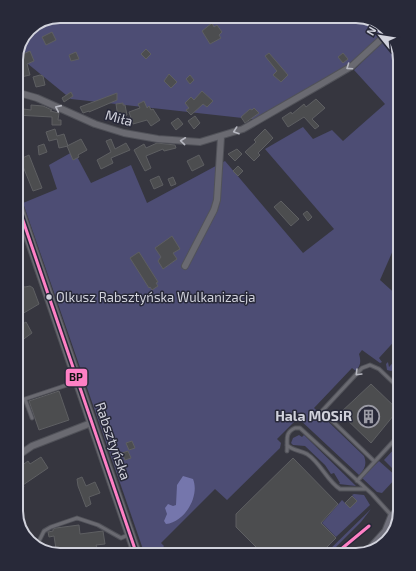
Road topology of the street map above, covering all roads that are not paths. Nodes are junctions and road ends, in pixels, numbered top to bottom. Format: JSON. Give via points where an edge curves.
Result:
{"nodes":[{"id":1,"x":384,"y":36,"type":"edge"},
{"id":2,"x":23,"y":94,"type":"edge"},
{"id":3,"x":221,"y":136,"type":"junction"},
{"id":4,"x":23,"y":221,"type":"edge"},
{"id":5,"x":185,"y":266,"type":"dead end"},
{"id":6,"x":78,"y":382,"type":"junction"},
{"id":7,"x":393,"y":382,"type":"edge"},
{"id":8,"x":32,"y":418,"type":"dead end"},
{"id":9,"x":91,"y":423,"type":"junction"},
{"id":10,"x":393,"y":441,"type":"edge"},
{"id":11,"x":287,"y":445,"type":"junction"},
{"id":12,"x":287,"y":451,"type":"dead end"},
{"id":13,"x":23,"y":452,"type":"edge"},
{"id":14,"x":374,"y":460,"type":"junction"},
{"id":15,"x":357,"y":481,"type":"junction"},
{"id":16,"x":366,"y":489,"type":"junction"},
{"id":17,"x":393,"y":511,"type":"edge"},
{"id":18,"x":130,"y":535,"type":"junction"},
{"id":19,"x":39,"y":542,"type":"edge"},
{"id":20,"x":135,"y":548,"type":"edge"}],
"edges":[{"from":1,"to":3,"type":"street","name":"Miła","one_way":true,"via":[[348,68],[243,129]]},
{"from":3,"to":2,"type":"street","name":"Miła","one_way":true,"via":[[194,143],[124,133],[95,124]]},
{"from":3,"to":5,"type":"street","via":[[217,200]]},
{"from":4,"to":6,"type":"street","name":"Rabsztyńska"},
{"from":6,"to":8,"type":"lane","via":[[25,400]]},
{"from":6,"to":9,"type":"street","name":"Rabsztyńska"},
{"from":7,"to":14,"type":"lane","one_way":true,"via":[[379,369],[370,365],[362,368],[322,411]]},
{"from":9,"to":13,"type":"street","via":[[32,446]]},
{"from":9,"to":18,"type":"street","name":"Rabsztyńska"},
{"from":10,"to":14,"type":"lane"},
{"from":11,"to":12,"type":"lane"},
{"from":11,"to":15,"type":"lane","via":[[290,430],[300,428]]},
{"from":11,"to":16,"type":"lane","via":[[292,450],[307,454],[340,489]]},
{"from":14,"to":15,"type":"lane"},
{"from":15,"to":16,"type":"lane"},
{"from":16,"to":17,"type":"lane"},
{"from":18,"to":19,"type":"lane","via":[[120,538],[98,525],[77,518],[51,526],[44,531]]},
{"from":18,"to":20,"type":"street","name":"Rabsztyńska"}]}
